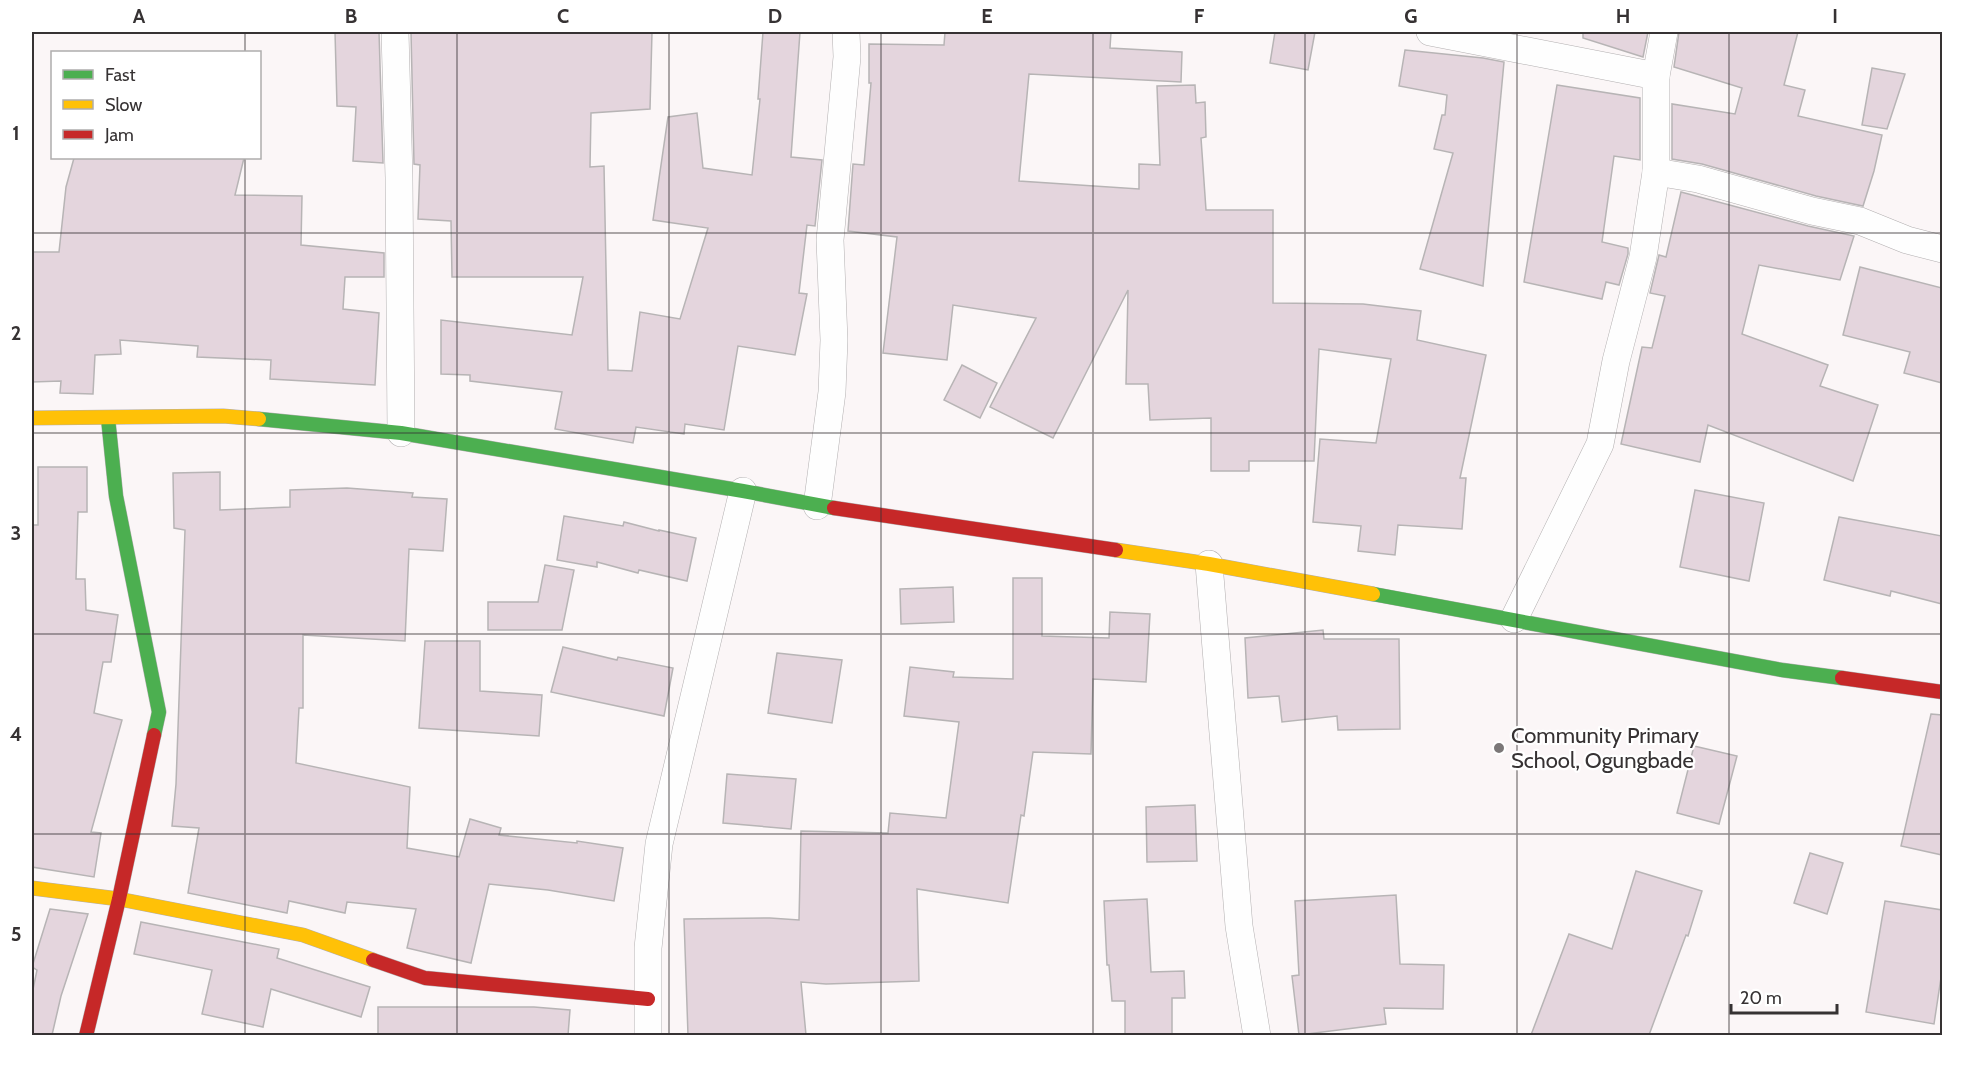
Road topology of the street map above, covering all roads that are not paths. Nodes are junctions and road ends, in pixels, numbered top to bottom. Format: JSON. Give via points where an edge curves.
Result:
{"nodes":[{"id":1,"x":395,"y":32,"type":"edge"},
{"id":2,"x":846,"y":32,"type":"edge"},
{"id":3,"x":1430,"y":32,"type":"edge"},
{"id":4,"x":1664,"y":32,"type":"edge"},
{"id":5,"x":1656,"y":76,"type":"junction"},
{"id":6,"x":1656,"y":172,"type":"junction"},
{"id":7,"x":1942,"y":249,"type":"edge"},
{"id":8,"x":32,"y":418,"type":"edge"},
{"id":9,"x":108,"y":418,"type":"junction"},
{"id":10,"x":401,"y":433,"type":"junction"},
{"id":11,"x":743,"y":491,"type":"junction"},
{"id":12,"x":817,"y":506,"type":"junction"},
{"id":13,"x":1209,"y":564,"type":"junction"},
{"id":14,"x":1514,"y":619,"type":"junction"},
{"id":15,"x":1942,"y":692,"type":"edge"},
{"id":16,"x":32,"y":888,"type":"edge"},
{"id":17,"x":119,"y":899,"type":"junction"},
{"id":18,"x":648,"y":999,"type":"junction"},
{"id":19,"x":86,"y":1035,"type":"edge"},
{"id":20,"x":648,"y":1035,"type":"edge"},
{"id":21,"x":1257,"y":1035,"type":"edge"}],
"edges":[{"from":1,"to":10,"type":"street"},
{"from":2,"to":12,"type":"street","via":[[830,240],[832,392]]},
{"from":3,"to":5,"type":"street"},
{"from":4,"to":5,"type":"street"},
{"from":5,"to":6,"type":"street"},
{"from":6,"to":7,"type":"street","via":[[1698,179],[1860,221]]},
{"from":6,"to":14,"type":"street","via":[[1643,257],[1616,361],[1600,444]]},
{"from":8,"to":9,"type":"street"},
{"from":9,"to":10,"type":"street","via":[[223,416]]},
{"from":9,"to":17,"type":"street","via":[[116,496],[159,712]]},
{"from":10,"to":11,"type":"street"},
{"from":11,"to":12,"type":"street"},
{"from":11,"to":18,"type":"street","via":[[659,844],[648,948]]},
{"from":12,"to":13,"type":"street"},
{"from":13,"to":14,"type":"street"},
{"from":13,"to":21,"type":"street","via":[[1239,927]]},
{"from":14,"to":15,"type":"street","via":[[1782,670]]},
{"from":16,"to":17,"type":"street"},
{"from":17,"to":18,"type":"street","via":[[303,935],[425,978]]},
{"from":17,"to":19,"type":"street"},
{"from":18,"to":20,"type":"street"}]}
